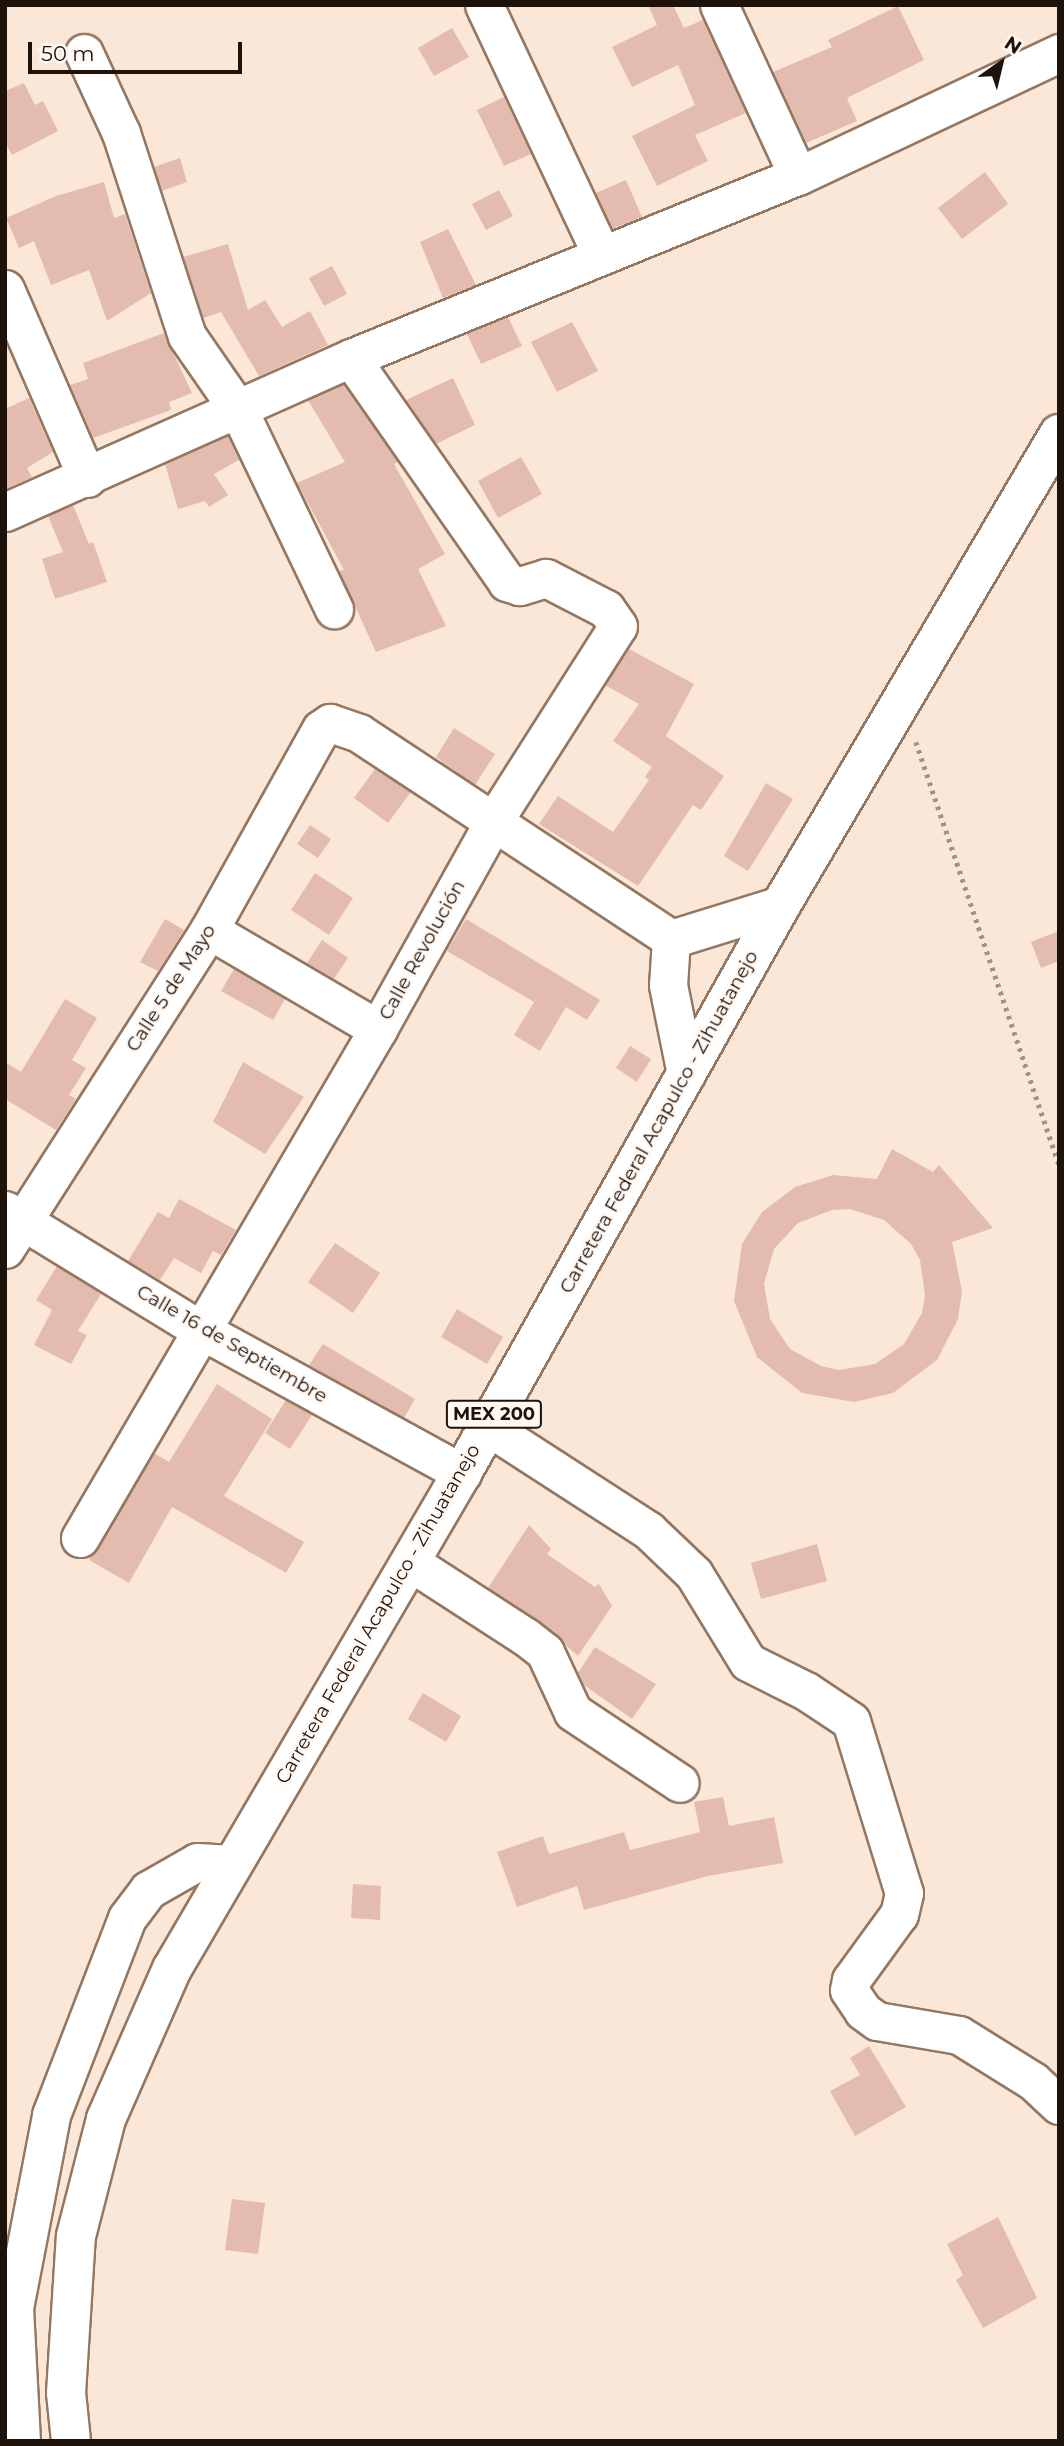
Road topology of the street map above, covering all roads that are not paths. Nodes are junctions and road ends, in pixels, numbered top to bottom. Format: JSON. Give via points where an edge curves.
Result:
{"nodes":[{"id":1,"x":484,"y":5,"type":"edge"},
{"id":2,"x":719,"y":5,"type":"edge"},
{"id":3,"x":84,"y":53,"type":"dead end"},
{"id":4,"x":1059,"y":53,"type":"edge"},
{"id":5,"x":798,"y":176,"type":"junction"},
{"id":6,"x":601,"y":254,"type":"junction"},
{"id":7,"x":8,"y":300,"type":"edge"},
{"id":8,"x":351,"y":358,"type":"junction"},
{"id":9,"x":239,"y":411,"type":"junction"},
{"id":10,"x":1059,"y":434,"type":"edge"},
{"id":11,"x":88,"y":478,"type":"junction"},
{"id":12,"x":5,"y":512,"type":"edge"},
{"id":13,"x":334,"y":609,"type":"dead end"},
{"id":14,"x":493,"y":822,"type":"junction"},
{"id":15,"x":781,"y":905,"type":"junction"},
{"id":16,"x":209,"y":930,"type":"junction"},
{"id":17,"x":671,"y":939,"type":"junction"},
{"id":18,"x":378,"y":1029,"type":"junction"},
{"id":19,"x":686,"y":1074,"type":"junction"},
{"id":20,"x":11,"y":1226,"type":"edge"},
{"id":21,"x":201,"y":1329,"type":"junction"},
{"id":22,"x":487,"y":1426,"type":"junction"},
{"id":23,"x":462,"y":1473,"type":"junction"},
{"id":24,"x":80,"y":1538,"type":"dead end"},
{"id":25,"x":410,"y":1562,"type":"junction"},
{"id":26,"x":680,"y":1783,"type":"dead end"},
{"id":27,"x":233,"y":1864,"type":"junction"},
{"id":28,"x":1059,"y":2105,"type":"edge"},
{"id":29,"x":10,"y":2310,"type":"edge"},
{"id":30,"x":21,"y":2441,"type":"edge"},
{"id":31,"x":71,"y":2441,"type":"edge"}],
"edges":[{"from":1,"to":6,"type":"street"},
{"from":2,"to":5,"type":"street"},
{"from":3,"to":9,"type":"street","via":[[121,133],[187,336]]},
{"from":4,"to":5,"type":"street"},
{"from":5,"to":6,"type":"street"},
{"from":6,"to":8,"type":"street"},
{"from":7,"to":11,"type":"street"},
{"from":8,"to":9,"type":"street"},
{"from":8,"to":14,"type":"street","name":"Calle Revolución","via":[[508,582],[519,586],[546,578],[606,609],[618,625]]},
{"from":9,"to":11,"type":"street"},
{"from":9,"to":13,"type":"street"},
{"from":10,"to":15,"type":"main road","name":"Carretera Federal Acapulco - Zihuatanejo","number":"MEX 200"},
{"from":11,"to":12,"type":"street"},
{"from":14,"to":16,"type":"street","name":"Calle 5 de Mayo","via":[[359,733],[330,723],[321,729]]},
{"from":14,"to":17,"type":"street"},
{"from":14,"to":18,"type":"street","name":"Calle Revolución"},
{"from":15,"to":17,"type":"street"},
{"from":15,"to":19,"type":"main road","name":"Carretera Federal Acapulco - Zihuatanejo","number":"MEX 200"},
{"from":16,"to":18,"type":"street"},
{"from":16,"to":20,"type":"street","name":"Calle 5 de Mayo"},
{"from":17,"to":19,"type":"street","via":[[668,985]]},
{"from":18,"to":21,"type":"street","name":"Calle Revolución"},
{"from":19,"to":22,"type":"main road","name":"Carretera Federal Acapulco - Zihuatanejo","number":"MEX 200"},
{"from":20,"to":21,"type":"street","name":"Calle 16 de Septiembre"},
{"from":21,"to":23,"type":"street","name":"Calle 16 de Septiembre"},
{"from":21,"to":24,"type":"street","name":"Calle Revolución"},
{"from":22,"to":23,"type":"main road","name":"Carretera Federal Acapulco - Zihuatanejo","number":"MEX 200"},
{"from":22,"to":28,"type":"street","via":[[648,1530],[694,1574],[748,1662],[806,1691],[851,1721],[904,1893],[899,1914],[851,1980],[849,1990],[863,2011],[877,2021],[959,2035],[1033,2081]]},
{"from":23,"to":25,"type":"main road","name":"Carretera Federal Acapulco - Zihuatanejo","number":"MEX 200"},
{"from":25,"to":26,"type":"street","via":[[526,1637],[545,1653],[573,1712]]},
{"from":25,"to":27,"type":"main road","name":"Carretera Federal Acapulco - Zihuatanejo","number":"MEX 200"},
{"from":27,"to":29,"type":"street","via":[[197,1863],[148,1889],[127,1918],[51,2115]]},
{"from":27,"to":31,"type":"main road","name":"Carretera Federal Acapulco - Zihuatanejo","number":"MEX 200","via":[[172,1969],[106,2119],[76,2236],[66,2393]]},
{"from":29,"to":30,"type":"street"}]}
